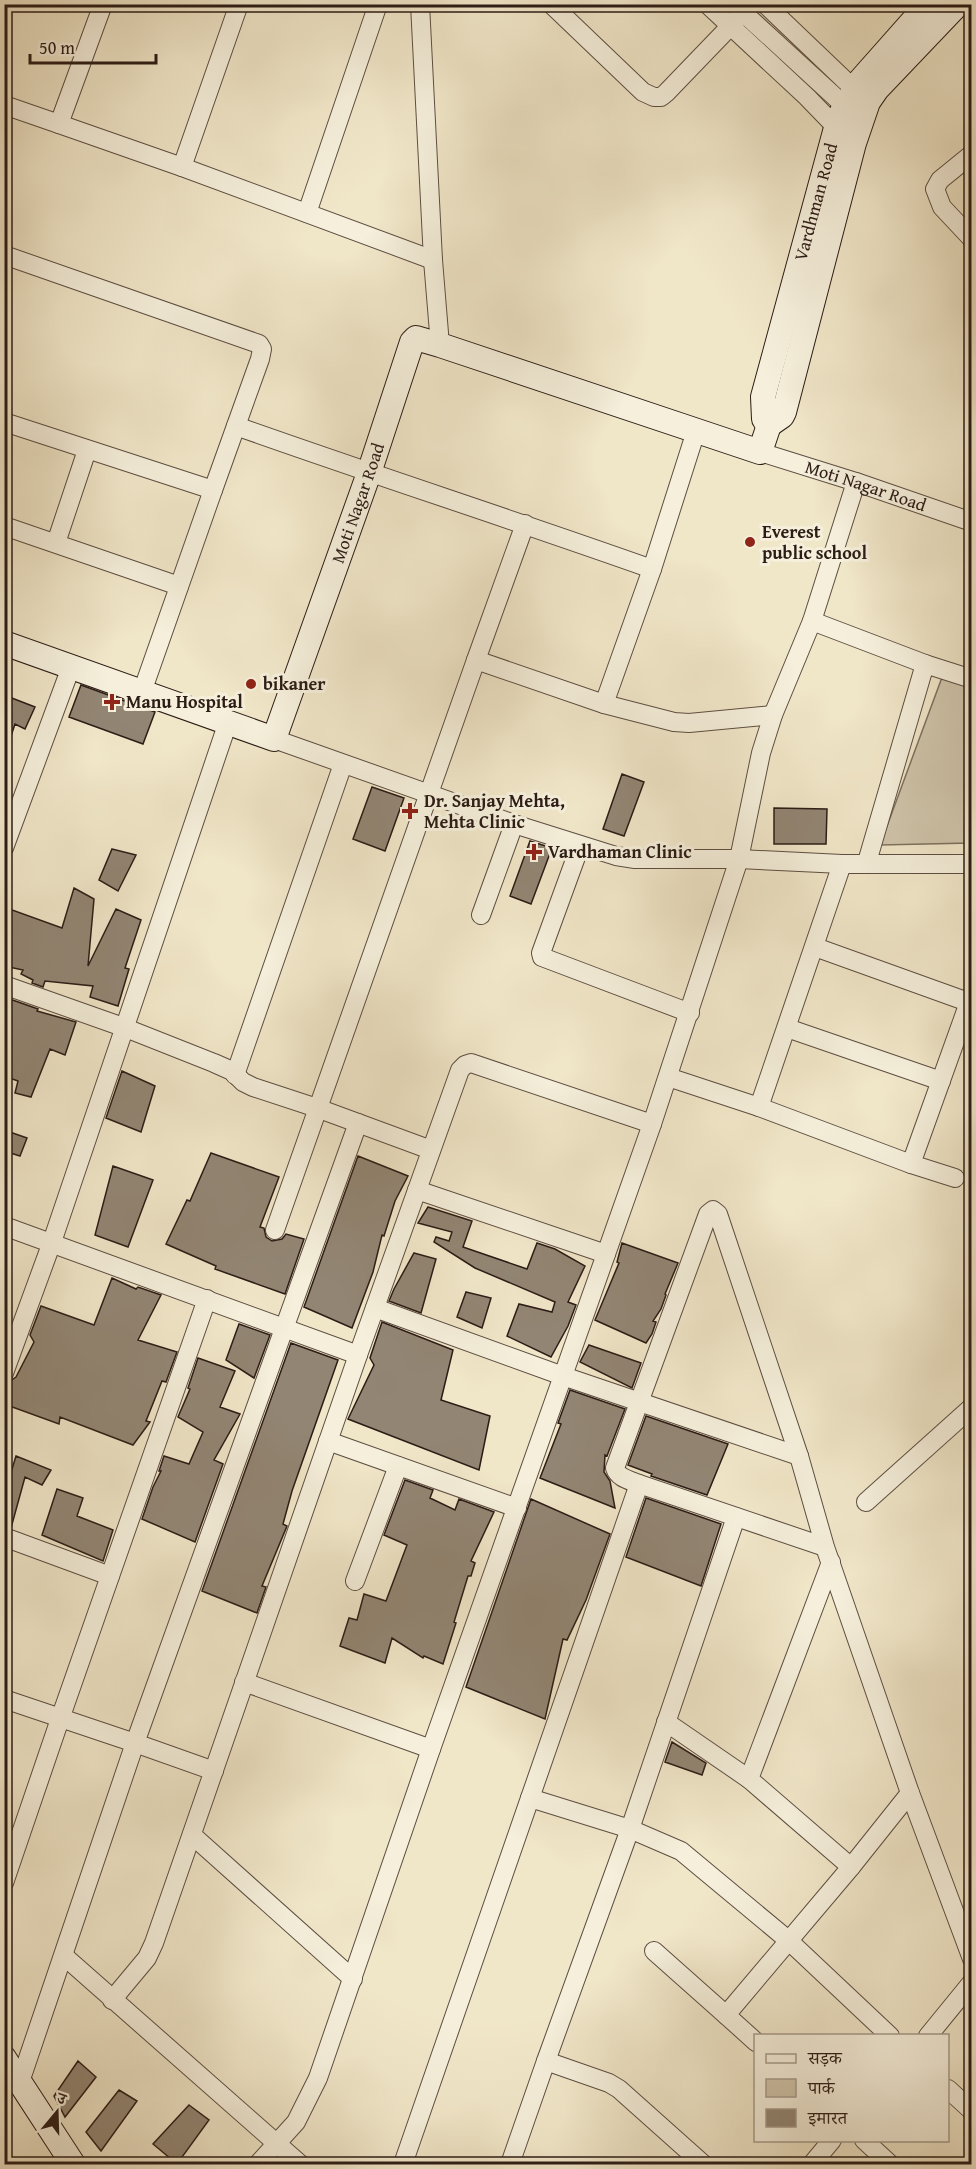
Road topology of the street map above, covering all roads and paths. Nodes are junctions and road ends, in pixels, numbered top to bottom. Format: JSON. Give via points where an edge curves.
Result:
{"nodes":[{"id":1,"x":103,"y":4,"type":"edge"},
{"id":2,"x":238,"y":4,"type":"edge"},
{"id":3,"x":378,"y":4,"type":"edge"},
{"id":4,"x":420,"y":4,"type":"edge"},
{"id":5,"x":551,"y":4,"type":"edge"},
{"id":6,"x":707,"y":4,"type":"edge"},
{"id":7,"x":765,"y":4,"type":"edge"},
{"id":8,"x":928,"y":4,"type":"edge"},
{"id":9,"x":958,"y":4,"type":"edge"},
{"id":10,"x":739,"y":9,"type":"edge"},
{"id":11,"x":730,"y":26,"type":"junction"},
{"id":12,"x":4,"y":105,"type":"edge"},
{"id":13,"x":845,"y":107,"type":"junction"},
{"id":14,"x":59,"y":124,"type":"junction"},
{"id":15,"x":972,"y":154,"type":"edge"},
{"id":16,"x":182,"y":167,"type":"junction"},
{"id":17,"x":308,"y":213,"type":"junction"},
{"id":18,"x":972,"y":239,"type":"edge"},
{"id":19,"x":4,"y":255,"type":"edge"},
{"id":20,"x":433,"y":260,"type":"junction"},
{"id":21,"x":440,"y":345,"type":"junction"},
{"id":22,"x":4,"y":422,"type":"edge"},
{"id":23,"x":769,"y":425,"type":"junction"},
{"id":24,"x":236,"y":426,"type":"junction"},
{"id":25,"x":696,"y":431,"type":"junction"},
{"id":26,"x":87,"y":450,"type":"junction"},
{"id":27,"x":760,"y":452,"type":"junction"},
{"id":28,"x":369,"y":473,"type":"junction"},
{"id":29,"x":856,"y":482,"type":"junction"},
{"id":30,"x":213,"y":490,"type":"junction"},
{"id":31,"x":972,"y":522,"type":"edge"},
{"id":32,"x":525,"y":524,"type":"junction"},
{"id":33,"x":4,"y":526,"type":"edge"},
{"id":34,"x":56,"y":543,"type":"junction"},
{"id":35,"x":652,"y":569,"type":"junction"},
{"id":36,"x":179,"y":586,"type":"junction"},
{"id":37,"x":812,"y":621,"type":"junction"},
{"id":38,"x":4,"y":643,"type":"edge"},
{"id":39,"x":476,"y":660,"type":"junction"},
{"id":40,"x":926,"y":664,"type":"junction"},
{"id":41,"x":71,"y":667,"type":"junction"},
{"id":42,"x":972,"y":679,"type":"edge"},
{"id":43,"x":142,"y":692,"type":"junction"},
{"id":44,"x":604,"y":704,"type":"junction"},
{"id":45,"x":773,"y":716,"type":"junction"},
{"id":46,"x":228,"y":722,"type":"junction"},
{"id":47,"x":274,"y":739,"type":"junction"},
{"id":48,"x":343,"y":764,"type":"junction"},
{"id":49,"x":430,"y":795,"type":"junction"},
{"id":50,"x":514,"y":824,"type":"junction"},
{"id":51,"x":580,"y":846,"type":"junction"},
{"id":52,"x":4,"y":849,"type":"edge"},
{"id":53,"x":739,"y":860,"type":"junction"},
{"id":54,"x":867,"y":862,"type":"junction"},
{"id":55,"x":842,"y":864,"type":"junction"},
{"id":56,"x":972,"y":864,"type":"edge"},
{"id":57,"x":481,"y":915,"type":"dead end"},
{"id":58,"x":815,"y":947,"type":"junction"},
{"id":59,"x":4,"y":986,"type":"edge"},
{"id":60,"x":970,"y":998,"type":"edge"},
{"id":61,"x":690,"y":1013,"type":"junction"},
{"id":62,"x":123,"y":1027,"type":"junction"},
{"id":63,"x":787,"y":1028,"type":"junction"},
{"id":64,"x":236,"y":1075,"type":"junction"},
{"id":65,"x":668,"y":1077,"type":"junction"},
{"id":66,"x":941,"y":1081,"type":"junction"},
{"id":67,"x":759,"y":1107,"type":"junction"},
{"id":68,"x":317,"y":1108,"type":"junction"},
{"id":69,"x":358,"y":1123,"type":"junction"},
{"id":70,"x":652,"y":1124,"type":"junction"},
{"id":71,"x":431,"y":1150,"type":"junction"},
{"id":72,"x":911,"y":1164,"type":"junction"},
{"id":73,"x":955,"y":1178,"type":"dead end"},
{"id":74,"x":417,"y":1190,"type":"junction"},
{"id":75,"x":4,"y":1226,"type":"edge"},
{"id":76,"x":275,"y":1230,"type":"dead end"},
{"id":77,"x":52,"y":1242,"type":"junction"},
{"id":78,"x":606,"y":1254,"type":"junction"},
{"id":79,"x":207,"y":1299,"type":"junction"},
{"id":80,"x":375,"y":1308,"type":"junction"},
{"id":81,"x":286,"y":1327,"type":"junction"},
{"id":82,"x":358,"y":1355,"type":"junction"},
{"id":83,"x":4,"y":1373,"type":"edge"},
{"id":84,"x":563,"y":1376,"type":"junction"},
{"id":85,"x":640,"y":1401,"type":"junction"},
{"id":86,"x":971,"y":1408,"type":"edge"},
{"id":87,"x":328,"y":1441,"type":"junction"},
{"id":88,"x":800,"y":1456,"type":"junction"},
{"id":89,"x":398,"y":1466,"type":"junction"},
{"id":90,"x":639,"y":1484,"type":"junction"},
{"id":91,"x":866,"y":1502,"type":"dead end"},
{"id":92,"x":517,"y":1508,"type":"junction"},
{"id":93,"x":736,"y":1517,"type":"junction"},
{"id":94,"x":4,"y":1537,"type":"edge"},
{"id":95,"x":828,"y":1555,"type":"junction"},
{"id":96,"x":110,"y":1576,"type":"junction"},
{"id":97,"x":356,"y":1581,"type":"dead end"},
{"id":98,"x":244,"y":1682,"type":"junction"},
{"id":99,"x":4,"y":1699,"type":"edge"},
{"id":100,"x":60,"y":1719,"type":"junction"},
{"id":101,"x":666,"y":1722,"type":"junction"},
{"id":102,"x":135,"y":1743,"type":"junction"},
{"id":103,"x":431,"y":1749,"type":"junction"},
{"id":104,"x":214,"y":1771,"type":"junction"},
{"id":105,"x":749,"y":1779,"type":"junction"},
{"id":106,"x":910,"y":1793,"type":"junction"},
{"id":107,"x":530,"y":1798,"type":"junction"},
{"id":108,"x":630,"y":1829,"type":"junction"},
{"id":109,"x":192,"y":1835,"type":"junction"},
{"id":110,"x":851,"y":1867,"type":"junction"},
{"id":111,"x":4,"y":1883,"type":"edge"},
{"id":112,"x":788,"y":1940,"type":"junction"},
{"id":113,"x":654,"y":1951,"type":"dead end"},
{"id":114,"x":64,"y":1956,"type":"junction"},
{"id":115,"x":972,"y":1959,"type":"edge"},
{"id":116,"x":353,"y":1979,"type":"junction"},
{"id":117,"x":972,"y":1982,"type":"edge"},
{"id":118,"x":112,"y":2000,"type":"junction"},
{"id":119,"x":726,"y":2015,"type":"junction"},
{"id":120,"x":888,"y":2034,"type":"edge"},
{"id":121,"x":930,"y":2034,"type":"edge"},
{"id":122,"x":754,"y":2040,"type":"edge"},
{"id":123,"x":4,"y":2058,"type":"edge"},
{"id":124,"x":546,"y":2061,"type":"junction"},
{"id":125,"x":20,"y":2082,"type":"junction"},
{"id":126,"x":949,"y":2090,"type":"edge"},
{"id":127,"x":972,"y":2111,"type":"edge"},
{"id":128,"x":830,"y":2142,"type":"edge"},
{"id":129,"x":866,"y":2142,"type":"edge"},
{"id":130,"x":277,"y":2145,"type":"junction"},
{"id":131,"x":73,"y":2164,"type":"edge"},
{"id":132,"x":258,"y":2164,"type":"edge"},
{"id":133,"x":300,"y":2164,"type":"edge"},
{"id":134,"x":403,"y":2164,"type":"edge"},
{"id":135,"x":510,"y":2164,"type":"edge"},
{"id":136,"x":703,"y":2164,"type":"edge"},
{"id":137,"x":812,"y":2164,"type":"edge"},
{"id":138,"x":890,"y":2164,"type":"edge"}],
"edges":[{"from":1,"to":14,"type":"street"},
{"from":2,"to":16,"type":"street"},
{"from":3,"to":17,"type":"street"},
{"from":4,"to":20,"type":"street"},
{"from":5,"to":11,"type":"street","via":[[643,92],[654,97],[666,93]]},
{"from":6,"to":11,"type":"street"},
{"from":7,"to":13,"type":"street"},
{"from":8,"to":13,"type":"street","name":"Vardhman Road"},
{"from":9,"to":23,"type":"street","via":[[868,102],[784,412]]},
{"from":10,"to":11,"type":"street"},
{"from":10,"to":13,"type":"street"},
{"from":11,"to":13,"type":"street","via":[[807,97]]},
{"from":12,"to":14,"type":"street"},
{"from":13,"to":23,"type":"street","name":"Vardhman Road","via":[[763,397],[764,419]]},
{"from":14,"to":16,"type":"street"},
{"from":15,"to":18,"type":"street","via":[[940,180],[935,189],[942,207]]},
{"from":16,"to":17,"type":"street"},
{"from":17,"to":20,"type":"street"},
{"from":19,"to":24,"type":"street","via":[[259,344],[260,359]]},
{"from":20,"to":21,"type":"street"},
{"from":21,"to":25,"type":"street","name":"Moti Nagar Road"},
{"from":21,"to":28,"type":"street","name":"Moti Nagar Road","via":[[416,338],[412,342]]},
{"from":22,"to":26,"type":"street"},
{"from":23,"to":27,"type":"street"},
{"from":24,"to":28,"type":"street"},
{"from":24,"to":30,"type":"street"},
{"from":25,"to":27,"type":"street","name":"Moti Nagar Road"},
{"from":25,"to":35,"type":"street"},
{"from":26,"to":30,"type":"street"},
{"from":26,"to":34,"type":"street"},
{"from":27,"to":29,"type":"street","name":"Moti Nagar Road"},
{"from":28,"to":32,"type":"street"},
{"from":28,"to":47,"type":"street","name":"Moti Nagar Road"},
{"from":29,"to":31,"type":"street","name":"Moti Nagar Road"},
{"from":29,"to":37,"type":"street"},
{"from":30,"to":36,"type":"street"},
{"from":32,"to":35,"type":"street"},
{"from":32,"to":39,"type":"street"},
{"from":33,"to":34,"type":"street"},
{"from":34,"to":36,"type":"street"},
{"from":35,"to":44,"type":"street"},
{"from":36,"to":43,"type":"street"},
{"from":37,"to":40,"type":"street"},
{"from":37,"to":45,"type":"street"},
{"from":38,"to":41,"type":"street"},
{"from":39,"to":44,"type":"street"},
{"from":39,"to":49,"type":"street"},
{"from":40,"to":42,"type":"street"},
{"from":40,"to":54,"type":"street"},
{"from":41,"to":43,"type":"street"},
{"from":41,"to":52,"type":"street"},
{"from":43,"to":46,"type":"street"},
{"from":44,"to":45,"type":"street","via":[[674,722]]},
{"from":45,"to":53,"type":"street","via":[[761,753]]},
{"from":46,"to":47,"type":"street"},
{"from":46,"to":62,"type":"street"},
{"from":47,"to":48,"type":"street"},
{"from":48,"to":49,"type":"street"},
{"from":48,"to":64,"type":"street"},
{"from":49,"to":50,"type":"street"},
{"from":49,"to":68,"type":"street"},
{"from":50,"to":51,"type":"street"},
{"from":50,"to":57,"type":"street"},
{"from":51,"to":53,"type":"street","via":[[635,859]]},
{"from":51,"to":61,"type":"street","via":[[542,957]]},
{"from":53,"to":55,"type":"street"},
{"from":53,"to":61,"type":"street"},
{"from":54,"to":55,"type":"street"},
{"from":54,"to":56,"type":"street"},
{"from":55,"to":58,"type":"street"},
{"from":58,"to":60,"type":"street"},
{"from":58,"to":63,"type":"street"},
{"from":59,"to":62,"type":"street"},
{"from":60,"to":66,"type":"street"},
{"from":61,"to":65,"type":"street"},
{"from":62,"to":64,"type":"street"},
{"from":62,"to":77,"type":"street"},
{"from":63,"to":66,"type":"street"},
{"from":63,"to":67,"type":"street"},
{"from":64,"to":68,"type":"street","via":[[253,1087]]},
{"from":65,"to":67,"type":"street"},
{"from":65,"to":70,"type":"street"},
{"from":66,"to":72,"type":"street"},
{"from":67,"to":72,"type":"street"},
{"from":68,"to":69,"type":"street"},
{"from":68,"to":76,"type":"street"},
{"from":69,"to":71,"type":"street"},
{"from":69,"to":81,"type":"street"},
{"from":70,"to":71,"type":"street","via":[[471,1063],[460,1070]]},
{"from":70,"to":78,"type":"street"},
{"from":71,"to":74,"type":"street"},
{"from":72,"to":73,"type":"street"},
{"from":74,"to":78,"type":"street"},
{"from":74,"to":80,"type":"street"},
{"from":75,"to":77,"type":"street"},
{"from":77,"to":79,"type":"street"},
{"from":77,"to":83,"type":"street"},
{"from":78,"to":84,"type":"street"},
{"from":79,"to":81,"type":"street"},
{"from":79,"to":96,"type":"street"},
{"from":80,"to":82,"type":"street"},
{"from":80,"to":84,"type":"street"},
{"from":81,"to":82,"type":"street"},
{"from":81,"to":102,"type":"street"},
{"from":82,"to":87,"type":"street"},
{"from":84,"to":85,"type":"street"},
{"from":84,"to":92,"type":"street"},
{"from":85,"to":88,"type":"street"},
{"from":85,"to":88,"type":"street","via":[[708,1214],[716,1211]]},
{"from":85,"to":90,"type":"street","via":[[615,1468],[620,1477]]},
{"from":86,"to":91,"type":"street"},
{"from":87,"to":89,"type":"street"},
{"from":87,"to":98,"type":"street"},
{"from":88,"to":95,"type":"street"},
{"from":89,"to":92,"type":"street"},
{"from":89,"to":97,"type":"street"},
{"from":90,"to":93,"type":"street"},
{"from":90,"to":107,"type":"street"},
{"from":92,"to":103,"type":"street"},
{"from":93,"to":95,"type":"street"},
{"from":93,"to":101,"type":"street"},
{"from":94,"to":96,"type":"street"},
{"from":95,"to":105,"type":"street"},
{"from":95,"to":106,"type":"street"},
{"from":96,"to":100,"type":"street"},
{"from":98,"to":103,"type":"street"},
{"from":98,"to":104,"type":"street"},
{"from":99,"to":100,"type":"street"},
{"from":100,"to":102,"type":"street"},
{"from":100,"to":111,"type":"street"},
{"from":101,"to":105,"type":"street"},
{"from":101,"to":108,"type":"street"},
{"from":102,"to":104,"type":"street"},
{"from":102,"to":114,"type":"street"},
{"from":103,"to":116,"type":"street"},
{"from":104,"to":109,"type":"street"},
{"from":105,"to":110,"type":"street"},
{"from":106,"to":110,"type":"street"},
{"from":106,"to":115,"type":"street"},
{"from":107,"to":108,"type":"street"},
{"from":107,"to":134,"type":"street"},
{"from":108,"to":112,"type":"street","via":[[681,1851]]},
{"from":108,"to":124,"type":"street"},
{"from":109,"to":116,"type":"street"},
{"from":109,"to":118,"type":"street","via":[[151,1950]]},
{"from":110,"to":112,"type":"street"},
{"from":112,"to":119,"type":"street"},
{"from":112,"to":120,"type":"street"},
{"from":113,"to":119,"type":"street"},
{"from":114,"to":118,"type":"street"},
{"from":114,"to":125,"type":"street"},
{"from":116,"to":130,"type":"street","via":[[310,2096]]},
{"from":117,"to":121,"type":"street"},
{"from":118,"to":130,"type":"street"},
{"from":119,"to":122,"type":"street"},
{"from":123,"to":125,"type":"street"},
{"from":124,"to":135,"type":"street"},
{"from":124,"to":136,"type":"street","via":[[619,2089]]},
{"from":125,"to":131,"type":"street"},
{"from":126,"to":127,"type":"street"},
{"from":128,"to":137,"type":"street"},
{"from":129,"to":138,"type":"street"},
{"from":130,"to":132,"type":"street"},
{"from":130,"to":133,"type":"street"}]}
